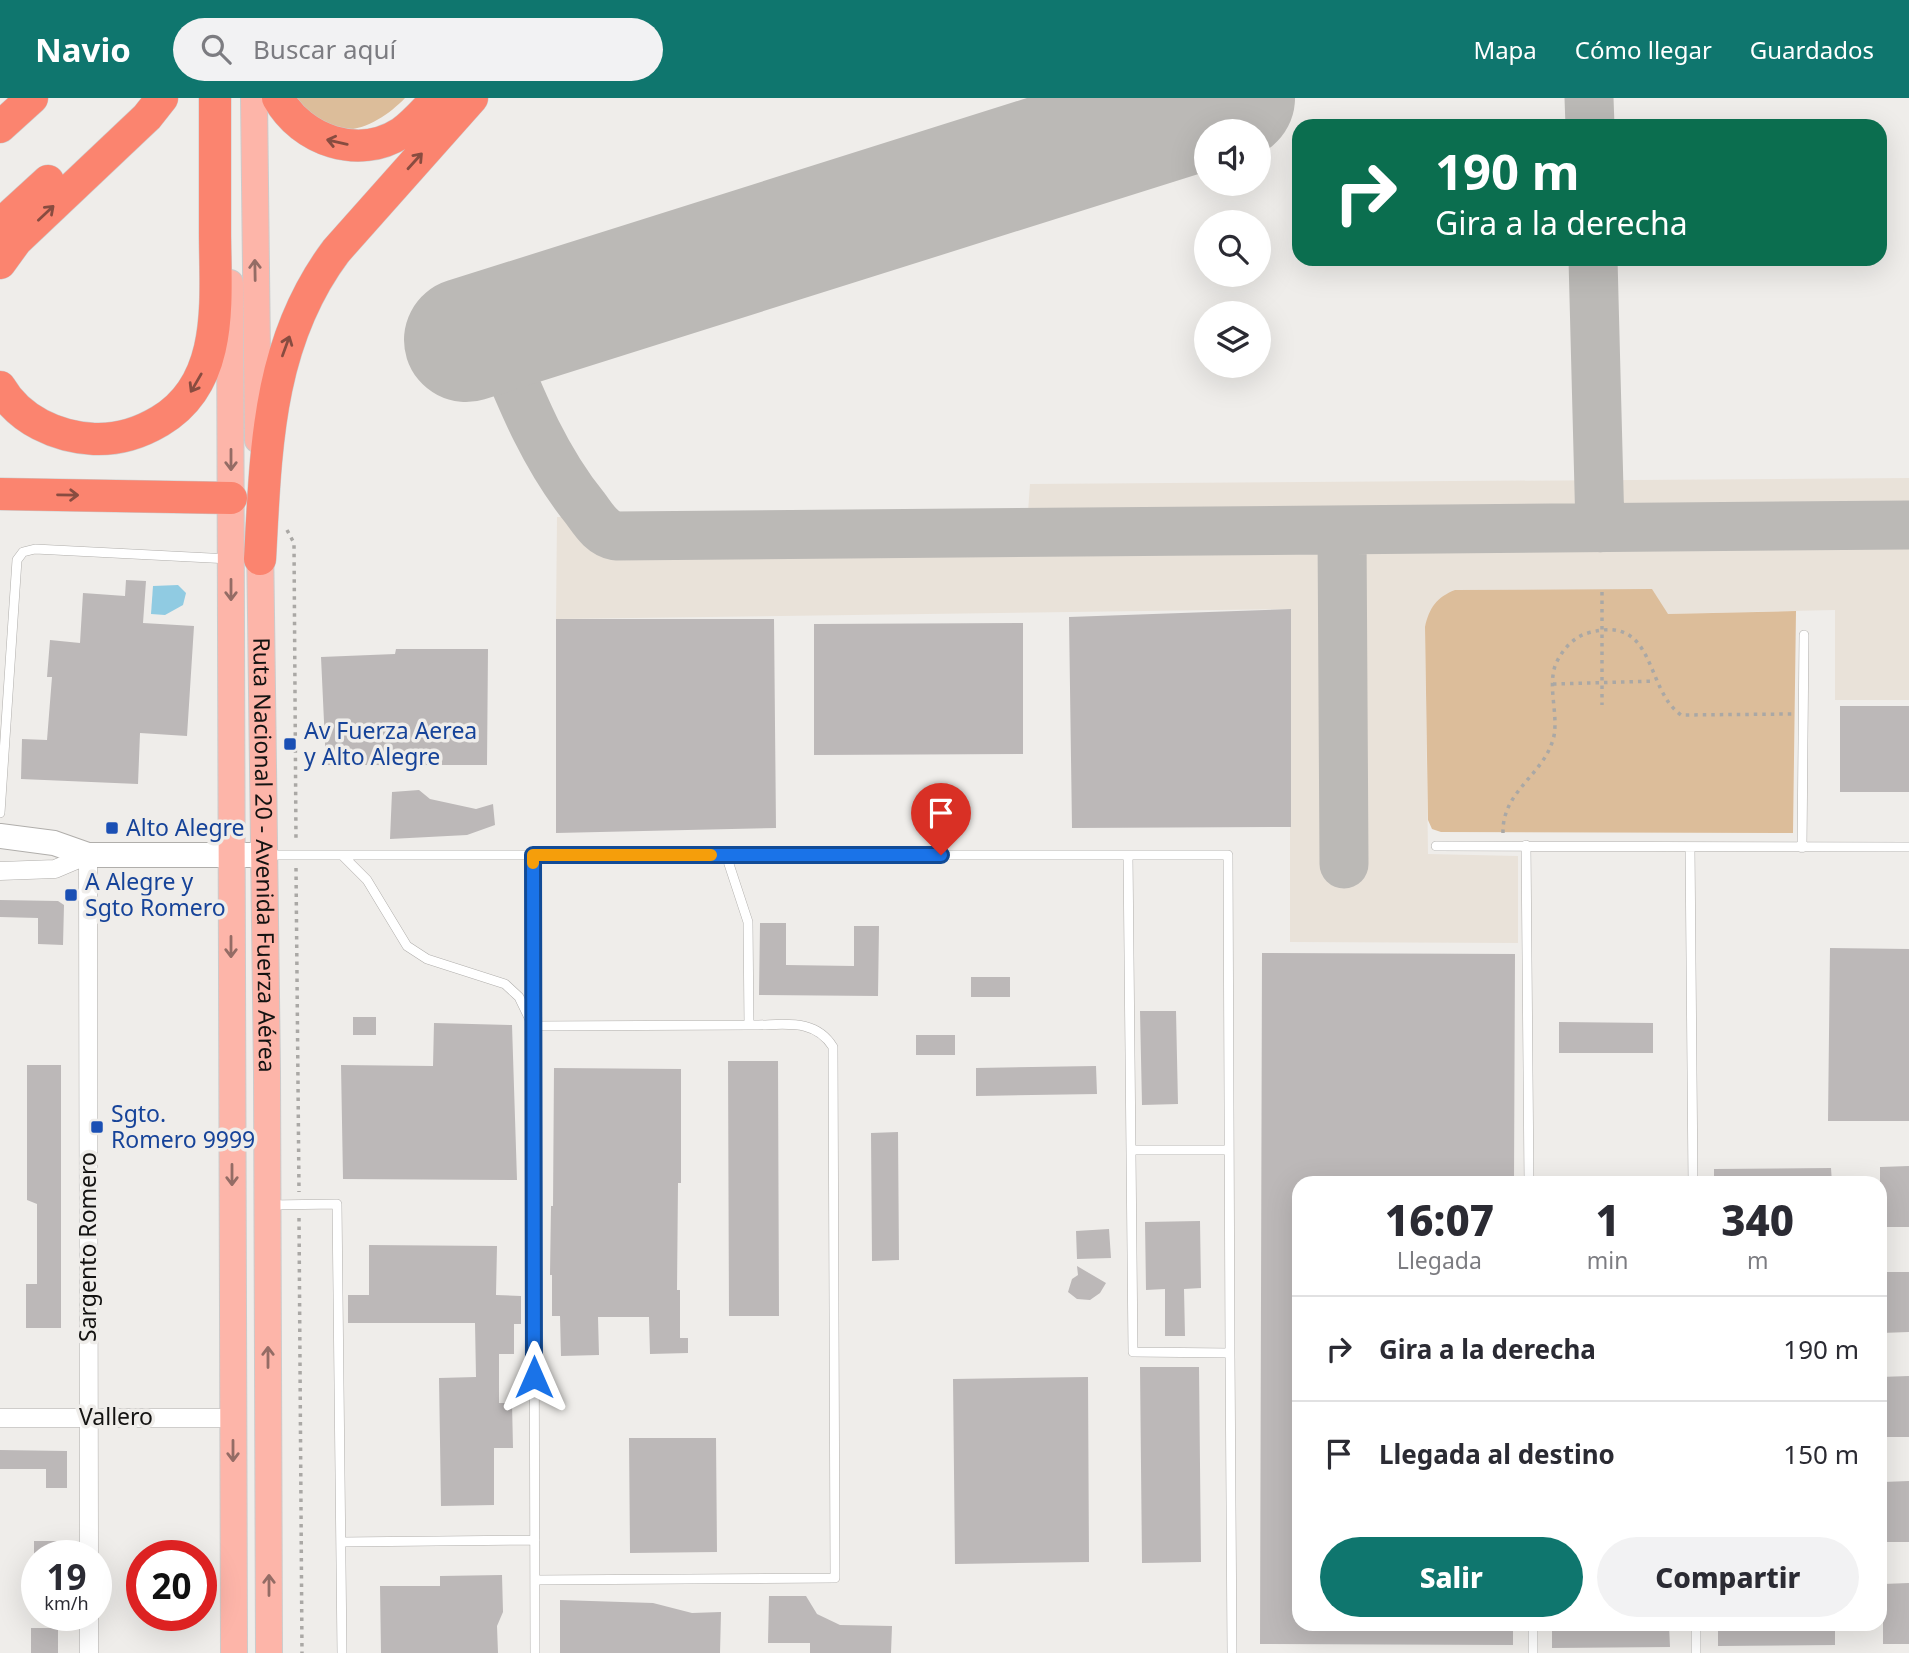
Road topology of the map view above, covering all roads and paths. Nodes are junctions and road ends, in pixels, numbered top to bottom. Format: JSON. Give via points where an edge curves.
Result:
{"nodes":[{"id":1,"x":32,"y":98,"type":"edge"},
{"id":2,"x":139,"y":98,"type":"edge"},
{"id":3,"x":162,"y":98,"type":"edge"},
{"id":4,"x":215,"y":98,"type":"edge"},
{"id":5,"x":228,"y":98,"type":"edge"},
{"id":6,"x":254,"y":98,"type":"edge"},
{"id":7,"x":278,"y":98,"type":"edge"},
{"id":8,"x":437,"y":98,"type":"edge"},
{"id":9,"x":472,"y":98,"type":"edge"},
{"id":10,"x":0,"y":127,"type":"edge"},
{"id":11,"x":0,"y":225,"type":"edge"},
{"id":12,"x":0,"y":263,"type":"edge"},
{"id":13,"x":0,"y":387,"type":"edge"},
{"id":14,"x":0,"y":494,"type":"edge"},
{"id":15,"x":231,"y":498,"type":"junction"},
{"id":16,"x":246,"y":559,"type":"junction"},
{"id":17,"x":1602,"y":592,"type":"dead end"},
{"id":18,"x":1602,"y":630,"type":"junction"},
{"id":19,"x":1804,"y":635,"type":"dead end"},
{"id":20,"x":1656,"y":681,"type":"junction"},
{"id":21,"x":1602,"y":683,"type":"junction"},
{"id":22,"x":1553,"y":684,"type":"junction"},
{"id":23,"x":1602,"y":705,"type":"dead end"},
{"id":24,"x":1803,"y":713,"type":"junction"},
{"id":25,"x":0,"y":813,"type":"edge"},
{"id":26,"x":0,"y":836,"type":"edge"},
{"id":27,"x":1503,"y":845,"type":"junction"},
{"id":28,"x":1526,"y":845,"type":"junction"},
{"id":29,"x":1436,"y":846,"type":"dead end"},
{"id":30,"x":1690,"y":847,"type":"junction"},
{"id":31,"x":1909,"y":847,"type":"edge"},
{"id":32,"x":1802,"y":848,"type":"junction"},
{"id":33,"x":88,"y":855,"type":"junction"},
{"id":34,"x":231,"y":855,"type":"junction"},
{"id":35,"x":265,"y":855,"type":"junction"},
{"id":36,"x":342,"y":855,"type":"junction"},
{"id":37,"x":533,"y":855,"type":"junction"},
{"id":38,"x":726,"y":855,"type":"junction"},
{"id":39,"x":1128,"y":855,"type":"junction"},
{"id":40,"x":0,"y":871,"type":"edge"},
{"id":41,"x":534,"y":1026,"type":"junction"},
{"id":42,"x":749,"y":1026,"type":"junction"},
{"id":43,"x":1131,"y":1150,"type":"junction"},
{"id":44,"x":1230,"y":1150,"type":"junction"},
{"id":45,"x":1529,"y":1176,"type":"edge"},
{"id":46,"x":1693,"y":1176,"type":"edge"},
{"id":47,"x":267,"y":1205,"type":"junction"},
{"id":48,"x":1230,"y":1353,"type":"junction"},
{"id":49,"x":88,"y":1417,"type":"junction"},
{"id":50,"x":0,"y":1418,"type":"edge"},
{"id":51,"x":233,"y":1418,"type":"junction"},
{"id":52,"x":89,"y":1540,"type":"edge"},
{"id":53,"x":535,"y":1540,"type":"junction"},
{"id":54,"x":341,"y":1542,"type":"junction"},
{"id":55,"x":535,"y":1580,"type":"junction"},
{"id":56,"x":89,"y":1631,"type":"edge"},
{"id":57,"x":1533,"y":1631,"type":"edge"},
{"id":58,"x":1696,"y":1631,"type":"edge"},
{"id":59,"x":89,"y":1653,"type":"edge"},
{"id":60,"x":234,"y":1653,"type":"edge"},
{"id":61,"x":269,"y":1653,"type":"edge"},
{"id":62,"x":342,"y":1653,"type":"edge"},
{"id":63,"x":535,"y":1653,"type":"edge"},
{"id":64,"x":1232,"y":1653,"type":"edge"},
{"id":65,"x":1533,"y":1653,"type":"edge"},
{"id":66,"x":1696,"y":1653,"type":"edge"}],
"edges":[{"from":1,"to":10,"type":"highway"},
{"from":2,"to":11,"type":"highway"},
{"from":12,"to":3,"type":"highway","one_way":true,"via":[[16,240]]},
{"from":4,"to":13,"type":"highway","one_way":true,"via":[[215,322],[206,363],[187,399],[170,416],[128,436],[79,438],[37,423]]},
{"from":5,"to":15,"type":"main road","name":"Ruta Nacional 20 - Avenida Fuerza Aérea","one_way":true},
{"from":16,"to":6,"type":"main road","name":"Ruta Nacional 20 - Avenida Fuerza Aérea","one_way":true},
{"from":8,"to":7,"type":"highway","one_way":true,"via":[[400,133],[363,146],[343,145],[308,131]]},
{"from":16,"to":9,"type":"highway","one_way":true,"via":[[280,362],[299,314],[336,251]]},
{"from":14,"to":15,"type":"highway","one_way":true},
{"from":15,"to":16,"type":"main road","name":"Ruta Nacional 20 - Avenida Fuerza Aérea"},
{"from":16,"to":25,"type":"lane","via":[[35,548],[23,552],[17,560]]},
{"from":16,"to":34,"type":"main road","name":"Ruta Nacional 20 - Avenida Fuerza Aérea","one_way":true},
{"from":16,"to":35,"type":"main road","name":"Ruta Nacional 20 - Avenida Fuerza Aérea"},
{"from":17,"to":18,"type":"path"},
{"from":18,"to":20,"type":"path","via":[[1625,635],[1645,650]]},
{"from":18,"to":21,"type":"path"},
{"from":18,"to":22,"type":"path","via":[[1586,634],[1561,653]]},
{"from":19,"to":24,"type":"lane"},
{"from":20,"to":21,"type":"path"},
{"from":20,"to":24,"type":"path","via":[[1662,697],[1681,715]]},
{"from":21,"to":22,"type":"path"},
{"from":21,"to":23,"type":"path"},
{"from":22,"to":27,"type":"path","via":[[1555,732],[1551,746],[1505,810]]},
{"from":24,"to":32,"type":"lane"},
{"from":26,"to":33,"type":"main road","via":[[54,843]]},
{"from":27,"to":28,"type":"lane"},
{"from":27,"to":29,"type":"lane"},
{"from":28,"to":30,"type":"lane"},
{"from":28,"to":45,"type":"lane"},
{"from":30,"to":32,"type":"lane"},
{"from":30,"to":46,"type":"lane"},
{"from":31,"to":32,"type":"lane"},
{"from":33,"to":34,"type":"main road"},
{"from":33,"to":40,"type":"street","via":[[55,869]]},
{"from":33,"to":49,"type":"street","name":"Sargento Romero"},
{"from":34,"to":35,"type":"main road"},
{"from":34,"to":51,"type":"main road","name":"Ruta Nacional 20 - Avenida Fuerza Aérea","one_way":true},
{"from":35,"to":36,"type":"lane"},
{"from":35,"to":47,"type":"main road","name":"Ruta Nacional 20 - Avenida Fuerza Aérea"},
{"from":36,"to":37,"type":"lane"},
{"from":36,"to":41,"type":"lane","via":[[368,880],[407,946],[427,959],[505,984],[519,997]]},
{"from":37,"to":38,"type":"lane"},
{"from":37,"to":41,"type":"lane"},
{"from":38,"to":39,"type":"lane"},
{"from":38,"to":42,"type":"lane","via":[[748,922]]},
{"from":39,"to":43,"type":"lane"},
{"from":39,"to":44,"type":"lane","via":[[1228,855]]},
{"from":41,"to":42,"type":"lane"},
{"from":41,"to":53,"type":"lane"},
{"from":42,"to":55,"type":"lane","via":[[812,1026],[825,1033],[833,1047],[835,1578]]},
{"from":43,"to":44,"type":"lane"},
{"from":43,"to":48,"type":"lane","via":[[1133,1352]]},
{"from":44,"to":48,"type":"lane"},
{"from":47,"to":54,"type":"lane","via":[[337,1204]]},
{"from":61,"to":47,"type":"main road","name":"Ruta Nacional 20 - Avenida Fuerza Aérea","one_way":true},
{"from":48,"to":64,"type":"lane"},
{"from":49,"to":50,"type":"street","name":"Vallero"},
{"from":49,"to":51,"type":"street","name":"Vallero"},
{"from":49,"to":52,"type":"street","name":"Sargento Romero"},
{"from":51,"to":60,"type":"main road","name":"Ruta Nacional 20 - Avenida Fuerza Aérea","one_way":true},
{"from":53,"to":54,"type":"lane"},
{"from":53,"to":55,"type":"lane"},
{"from":54,"to":62,"type":"lane"},
{"from":55,"to":63,"type":"lane"},
{"from":56,"to":59,"type":"street"},
{"from":57,"to":65,"type":"lane"},
{"from":58,"to":66,"type":"lane"}]}
